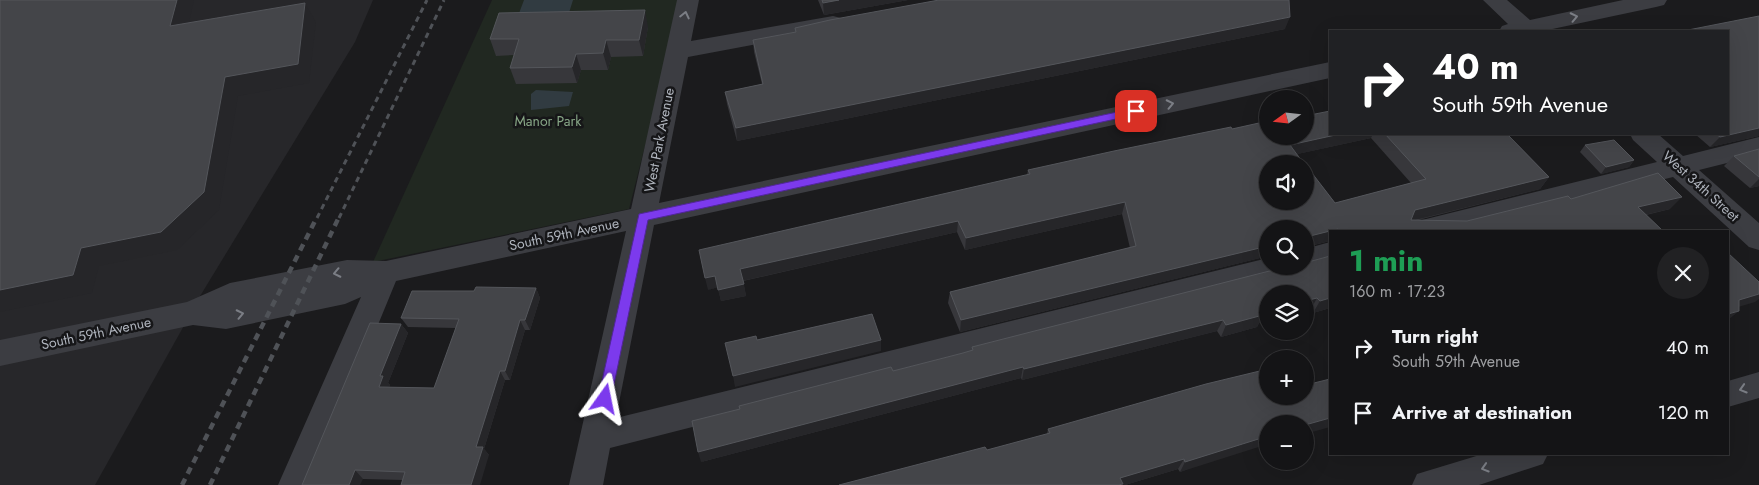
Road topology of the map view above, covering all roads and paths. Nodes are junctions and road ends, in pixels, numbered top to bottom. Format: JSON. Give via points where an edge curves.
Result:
{"nodes":[{"id":1,"x":688,"y":0,"type":"edge"},
{"id":2,"x":1494,"y":0,"type":"edge"},
{"id":3,"x":1656,"y":0,"type":"edge"},
{"id":4,"x":849,"y":20,"type":"edge"},
{"id":5,"x":1521,"y":30,"type":"edge"},
{"id":6,"x":676,"y":51,"type":"junction"},
{"id":7,"x":1329,"y":70,"type":"edge"},
{"id":8,"x":1643,"y":135,"type":"edge"},
{"id":9,"x":1759,"y":146,"type":"edge"},
{"id":10,"x":1678,"y":166,"type":"junction"},
{"id":11,"x":643,"y":217,"type":"junction"},
{"id":12,"x":1422,"y":230,"type":"edge"},
{"id":13,"x":1759,"y":239,"type":"edge"},
{"id":14,"x":1329,"y":253,"type":"edge"},
{"id":15,"x":1314,"y":257,"type":"edge"},
{"id":16,"x":1259,"y":271,"type":"edge"},
{"id":17,"x":386,"y":272,"type":"junction"},
{"id":18,"x":0,"y":353,"type":"edge"},
{"id":19,"x":1759,"y":385,"type":"edge"},
{"id":20,"x":1729,"y":394,"type":"edge"},
{"id":21,"x":597,"y":437,"type":"junction"},
{"id":22,"x":1529,"y":455,"type":"edge"},
{"id":23,"x":295,"y":485,"type":"edge"},
{"id":24,"x":586,"y":485,"type":"edge"},
{"id":25,"x":1429,"y":485,"type":"edge"}],
"edges":[{"from":6,"to":1,"type":"street","name":"West Park Avenue","one_way":true},
{"from":2,"to":5,"type":"street"},
{"from":5,"to":3,"type":"street","one_way":true},
{"from":4,"to":6,"type":"street"},
{"from":6,"to":11,"type":"street","name":"West Park Avenue"},
{"from":11,"to":7,"type":"street","name":"South 59th Avenue","one_way":true},
{"from":8,"to":10,"type":"street","name":"West 34th Street"},
{"from":9,"to":10,"type":"street"},
{"from":10,"to":12,"type":"street"},
{"from":10,"to":13,"type":"street","name":"West 34th Street"},
{"from":11,"to":17,"type":"street","name":"South 59th Avenue"},
{"from":11,"to":21,"type":"street","name":"West Park Avenue"},
{"from":14,"to":15,"type":"street"},
{"from":16,"to":21,"type":"street"},
{"from":17,"to":18,"type":"street","name":"South 59th Avenue","via":[[345,292],[226,317],[192,313]]},
{"from":17,"to":23,"type":"street"},
{"from":19,"to":20,"type":"street","one_way":true},
{"from":21,"to":24,"type":"street","name":"West Park Avenue"},
{"from":22,"to":25,"type":"street","one_way":true}]}
